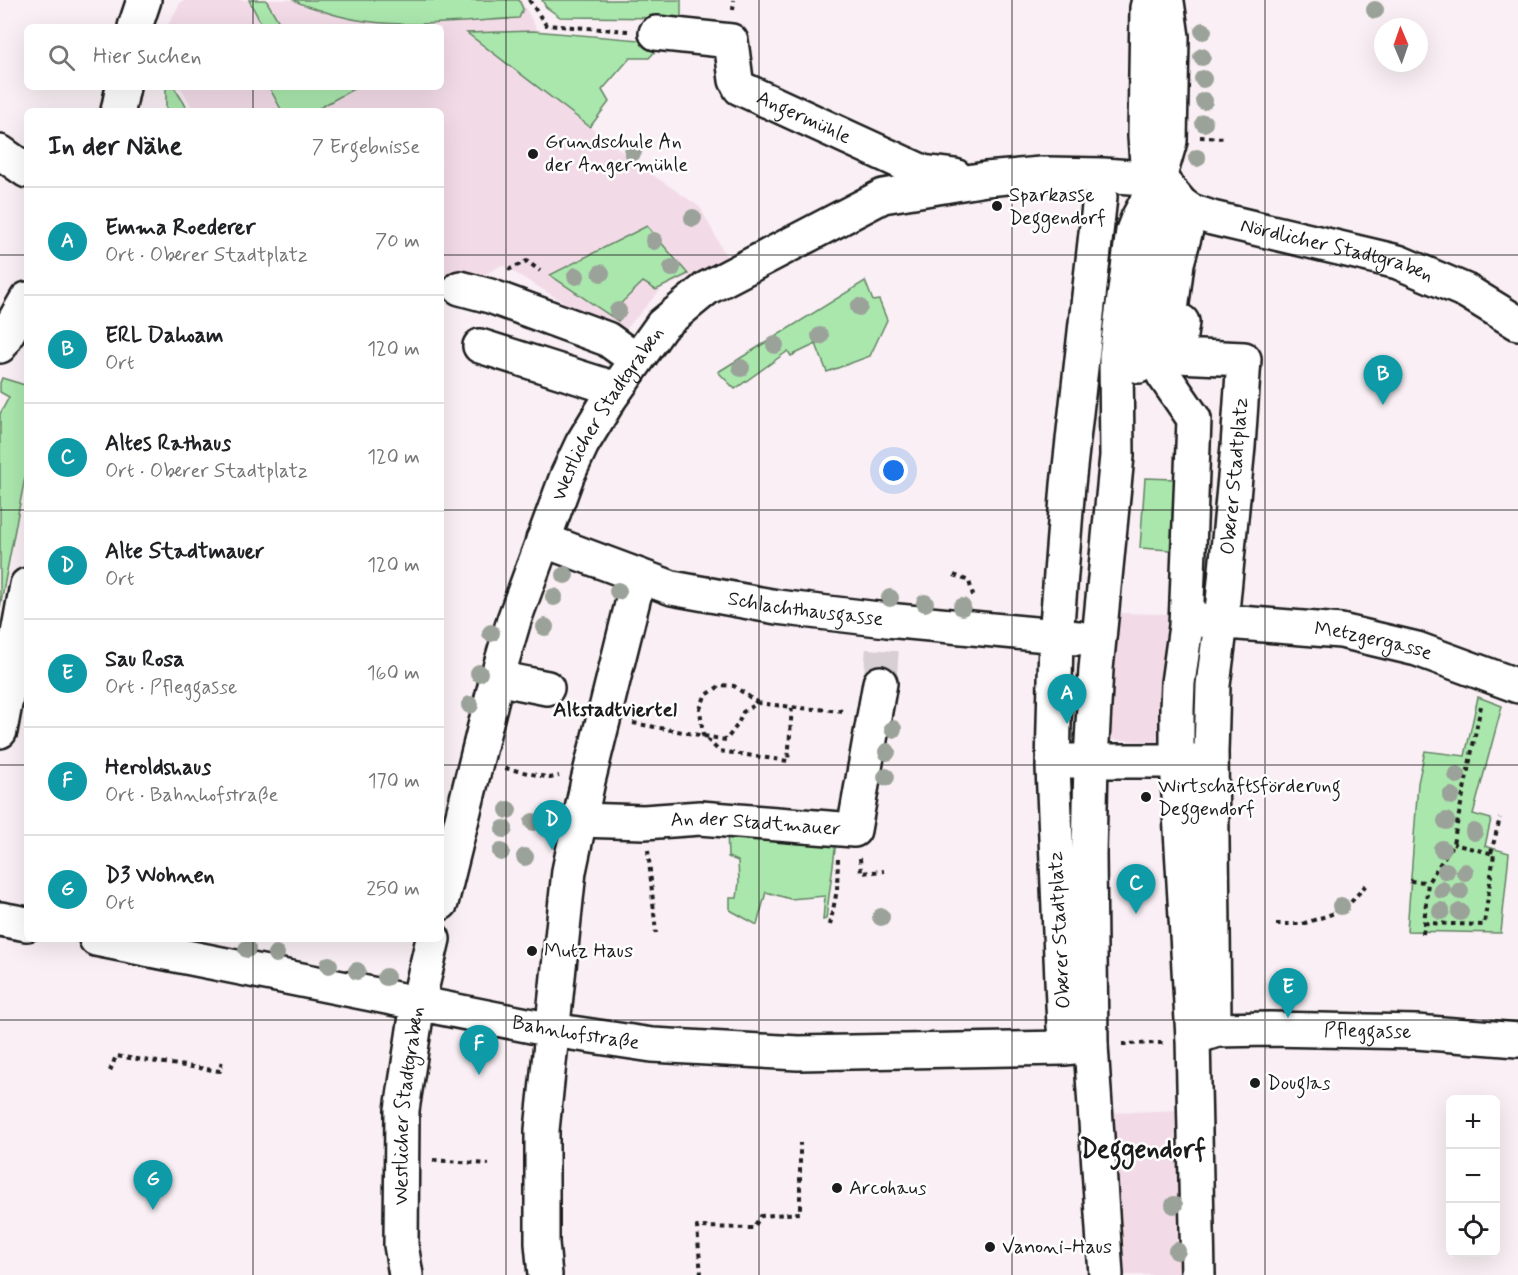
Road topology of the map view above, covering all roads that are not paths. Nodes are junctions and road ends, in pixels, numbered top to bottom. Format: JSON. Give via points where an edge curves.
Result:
{"nodes":[{"id":1,"x":144,"y":0,"type":"edge"},
{"id":2,"x":1149,"y":0,"type":"edge"},
{"id":3,"x":1165,"y":0,"type":"edge"},
{"id":4,"x":136,"y":24,"type":"edge"},
{"id":5,"x":656,"y":33,"type":"road end"},
{"id":6,"x":122,"y":90,"type":"edge"},
{"id":7,"x":119,"y":108,"type":"edge"},
{"id":8,"x":0,"y":152,"type":"edge"},
{"id":9,"x":24,"y":169,"type":"edge"},
{"id":10,"x":986,"y":179,"type":"junction"},
{"id":11,"x":1159,"y":179,"type":"junction"},
{"id":12,"x":1100,"y":197,"type":"dead end"},
{"id":13,"x":1186,"y":208,"type":"junction"},
{"id":14,"x":1192,"y":256,"type":"dead end"},
{"id":15,"x":460,"y":288,"type":"dead end"},
{"id":16,"x":1518,"y":323,"type":"edge"},
{"id":17,"x":480,"y":346,"type":"dead end"},
{"id":18,"x":636,"y":360,"type":"junction"},
{"id":19,"x":1139,"y":366,"type":"dead end"},
{"id":20,"x":616,"y":389,"type":"junction"},
{"id":21,"x":1073,"y":436,"type":"junction"},
{"id":22,"x":1117,"y":438,"type":"junction"},
{"id":23,"x":552,"y":544,"type":"junction"},
{"id":24,"x":639,"y":576,"type":"junction"},
{"id":25,"x":24,"y":601,"type":"edge"},
{"id":26,"x":1187,"y":619,"type":"junction"},
{"id":27,"x":1221,"y":621,"type":"junction"},
{"id":28,"x":1056,"y":637,"type":"junction"},
{"id":29,"x":1099,"y":640,"type":"junction"},
{"id":30,"x":497,"y":678,"type":"junction"},
{"id":31,"x":880,"y":683,"type":"tunnel mouth"},
{"id":32,"x":1178,"y":683,"type":"junction"},
{"id":33,"x":1213,"y":685,"type":"junction"},
{"id":34,"x":1518,"y":686,"type":"edge"},
{"id":35,"x":547,"y":688,"type":"dead end"},
{"id":36,"x":0,"y":731,"type":"edge"},
{"id":37,"x":1091,"y":760,"type":"junction"},
{"id":38,"x":1212,"y":760,"type":"junction"},
{"id":39,"x":1177,"y":761,"type":"junction"},
{"id":40,"x":1053,"y":762,"type":"junction"},
{"id":41,"x":579,"y":820,"type":"junction"},
{"id":42,"x":444,"y":891,"type":"edge"},
{"id":43,"x":0,"y":919,"type":"edge"},
{"id":44,"x":24,"y":923,"type":"edge"},
{"id":45,"x":111,"y":942,"type":"edge"},
{"id":46,"x":432,"y":942,"type":"edge"},
{"id":47,"x":418,"y":1003,"type":"junction"},
{"id":48,"x":1208,"y":1029,"type":"junction"},
{"id":49,"x":552,"y":1030,"type":"junction"},
{"id":50,"x":1073,"y":1040,"type":"junction"},
{"id":51,"x":1518,"y":1040,"type":"edge"},
{"id":52,"x":406,"y":1275,"type":"edge"},
{"id":53,"x":545,"y":1275,"type":"edge"},
{"id":54,"x":1106,"y":1275,"type":"edge"},
{"id":55,"x":1198,"y":1275,"type":"edge"}],
"edges":[{"from":1,"to":4,"type":"street"},
{"from":2,"to":11,"type":"street","via":[[1146,163]]},
{"from":3,"to":11,"type":"street","name":"Oberer Stadtplatz","via":[[1172,36],[1170,136]]},
{"from":5,"to":10,"type":"street","name":"Angermühle","via":[[731,40],[740,88],[923,172]]},
{"from":6,"to":7,"type":"street"},
{"from":8,"to":9,"type":"street"},
{"from":10,"to":11,"type":"street","name":"Westlicher Stadtgraben","via":[[1044,174]]},
{"from":10,"to":18,"type":"street","name":"Westlicher Stadtgraben","via":[[883,196],[708,288],[662,325]]},
{"from":11,"to":13,"type":"street"},
{"from":11,"to":22,"type":"street","name":"Oberer Stadtplatz","via":[[1133,231],[1116,357]]},
{"from":12,"to":21,"type":"street","name":"Oberer Stadtplatz"},
{"from":13,"to":16,"type":"street","name":"Nördlicher Stadtgraben","via":[[1235,224],[1398,261],[1466,291]]},
{"from":13,"to":19,"type":"street","via":[[1156,240]]},
{"from":13,"to":26,"type":"street","name":"Oberer Stadtplatz","via":[[1163,374],[1194,419]]},
{"from":14,"to":27,"type":"street","name":"Oberer Stadtplatz","via":[[1177,357],[1244,359]]},
{"from":15,"to":18,"type":"street","via":[[607,339]]},
{"from":17,"to":20,"type":"street"},
{"from":18,"to":20,"type":"street","name":"Westlicher Stadtgraben"},
{"from":20,"to":23,"type":"street","name":"Westlicher Stadtgraben","via":[[582,444]]},
{"from":21,"to":22,"type":"street"},
{"from":21,"to":28,"type":"street","name":"Oberer Stadtplatz"},
{"from":22,"to":29,"type":"street","name":"Oberer Stadtplatz"},
{"from":23,"to":24,"type":"street","name":"Schlachthausgasse"},
{"from":23,"to":30,"type":"street","name":"Westlicher Stadtgraben","via":[[514,620]]},
{"from":24,"to":28,"type":"street","name":"Schlachthausgasse","via":[[672,588],[885,630]]},
{"from":24,"to":41,"type":"street"},
{"from":25,"to":36,"type":"street"},
{"from":26,"to":27,"type":"street","name":"Metzgergasse"},
{"from":26,"to":32,"type":"street","name":"Oberer Stadtplatz"},
{"from":27,"to":33,"type":"street","name":"Oberer Stadtplatz"},
{"from":27,"to":34,"type":"street","name":"Metzgergasse","via":[[1341,631],[1416,649]]},
{"from":28,"to":29,"type":"street"},
{"from":28,"to":40,"type":"street","name":"Oberer Stadtplatz"},
{"from":29,"to":37,"type":"street","name":"Oberer Stadtplatz"},
{"from":30,"to":35,"type":"street"},
{"from":30,"to":42,"type":"street","name":"Westlicher Stadtgraben"},
{"from":31,"to":41,"type":"street","name":"An der Stadtmauer","via":[[854,830],[700,818],[644,822]]},
{"from":32,"to":33,"type":"street"},
{"from":32,"to":39,"type":"street","name":"Oberer Stadtplatz"},
{"from":33,"to":38,"type":"street","name":"Oberer Stadtplatz"},
{"from":37,"to":39,"type":"street"},
{"from":37,"to":40,"type":"street"},
{"from":37,"to":50,"type":"street","name":"Oberer Stadtplatz","via":[[1099,826]]},
{"from":38,"to":39,"type":"street"},
{"from":38,"to":48,"type":"street","name":"Oberer Stadtplatz"},
{"from":39,"to":48,"type":"street","name":"Oberer Stadtplatz","via":[[1170,824],[1183,985]]},
{"from":40,"to":50,"type":"street","name":"Oberer Stadtplatz"},
{"from":41,"to":49,"type":"street","via":[[569,871]]},
{"from":43,"to":44,"type":"street"},
{"from":45,"to":47,"type":"street","name":"Bahnhofstraße"},
{"from":46,"to":47,"type":"street","name":"Westlicher Stadtgraben"},
{"from":47,"to":49,"type":"street","name":"Bahnhofstraße"},
{"from":47,"to":52,"type":"street","name":"Westlicher Stadtgraben","via":[[402,1110],[401,1245]]},
{"from":48,"to":51,"type":"street","name":"Pfleggasse","via":[[1416,1032]]},
{"from":48,"to":55,"type":"street"},
{"from":49,"to":50,"type":"street","name":"Bahnhofstraße","via":[[652,1045],[789,1053]]},
{"from":49,"to":53,"type":"street","via":[[542,1130]]},
{"from":50,"to":54,"type":"street"}]}
